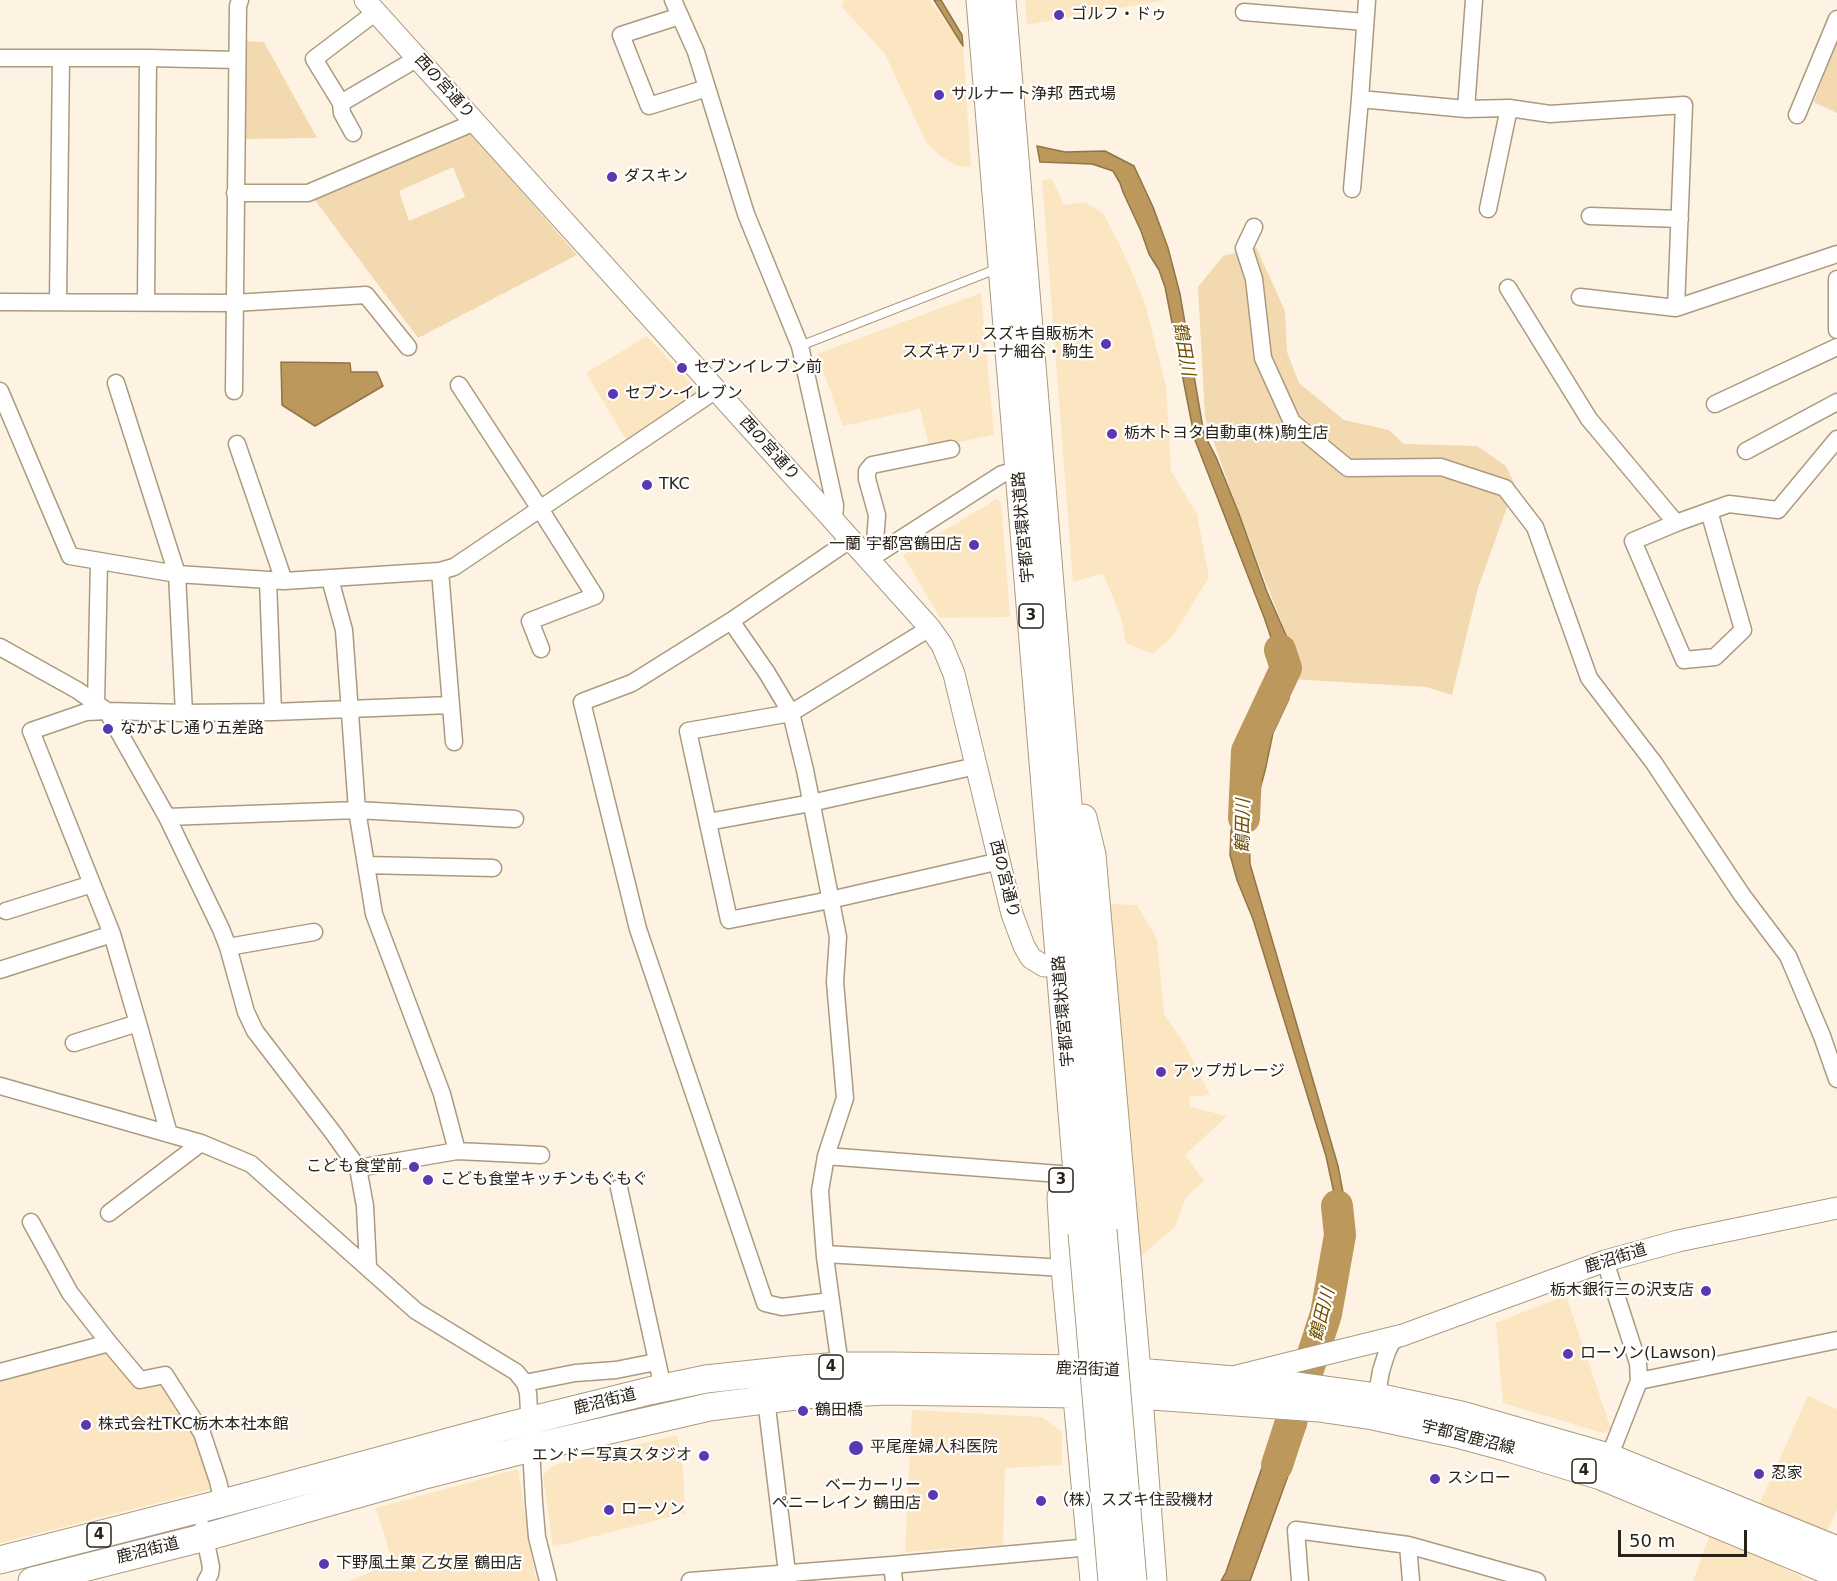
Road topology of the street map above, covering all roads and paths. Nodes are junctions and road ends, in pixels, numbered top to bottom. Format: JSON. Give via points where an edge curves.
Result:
{"nodes":[{"id":1,"x":240,"y":0,"type":"edge"},
{"id":2,"x":672,"y":0,"type":"edge"},
{"id":3,"x":980,"y":0,"type":"edge"},
{"id":4,"x":1002,"y":0,"type":"edge"},
{"id":5,"x":1367,"y":0,"type":"edge"},
{"id":6,"x":1474,"y":0,"type":"edge"},
{"id":7,"x":371,"y":6,"type":"edge"},
{"id":8,"x":1244,"y":12,"type":"dead end"},
{"id":9,"x":680,"y":16,"type":"junction"},
{"id":10,"x":1837,"y":19,"type":"edge"},
{"id":11,"x":1365,"y":22,"type":"junction"},
{"id":12,"x":0,"y":58,"type":"edge"},
{"id":13,"x":61,"y":58,"type":"junction"},
{"id":14,"x":148,"y":58,"type":"junction"},
{"id":15,"x":418,"y":58,"type":"junction"},
{"id":16,"x":237,"y":60,"type":"junction"},
{"id":17,"x":707,"y":88,"type":"junction"},
{"id":18,"x":1360,"y":99,"type":"junction"},
{"id":19,"x":341,"y":103,"type":"junction"},
{"id":20,"x":1509,"y":108,"type":"junction"},
{"id":21,"x":1466,"y":109,"type":"junction"},
{"id":22,"x":1797,"y":115,"type":"dead end"},
{"id":23,"x":476,"y":122,"type":"junction"},
{"id":24,"x":353,"y":133,"type":"dead end"},
{"id":25,"x":1352,"y":189,"type":"dead end"},
{"id":26,"x":235,"y":193,"type":"junction"},
{"id":27,"x":1488,"y":209,"type":"dead end"},
{"id":28,"x":1590,"y":216,"type":"dead end"},
{"id":29,"x":1680,"y":219,"type":"junction"},
{"id":30,"x":1254,"y":227,"type":"dead end"},
{"id":31,"x":1837,"y":254,"type":"edge"},
{"id":32,"x":1002,"y":267,"type":"junction"},
{"id":33,"x":1837,"y":279,"type":"edge"},
{"id":34,"x":1508,"y":288,"type":"dead end"},
{"id":35,"x":1580,"y":297,"type":"dead end"},
{"id":36,"x":58,"y":301,"type":"junction"},
{"id":37,"x":0,"y":302,"type":"edge"},
{"id":38,"x":146,"y":302,"type":"junction"},
{"id":39,"x":234,"y":303,"type":"junction"},
{"id":40,"x":1676,"y":308,"type":"junction"},
{"id":41,"x":1837,"y":330,"type":"edge"},
{"id":42,"x":800,"y":346,"type":"junction"},
{"id":43,"x":408,"y":347,"type":"dead end"},
{"id":44,"x":1837,"y":347,"type":"edge"},
{"id":45,"x":116,"y":383,"type":"dead end"},
{"id":46,"x":459,"y":385,"type":"dead end"},
{"id":47,"x":716,"y":390,"type":"junction"},
{"id":48,"x":0,"y":391,"type":"edge"},
{"id":49,"x":234,"y":391,"type":"dead end"},
{"id":50,"x":1837,"y":402,"type":"edge"},
{"id":51,"x":1715,"y":404,"type":"dead end"},
{"id":52,"x":1837,"y":439,"type":"edge"},
{"id":53,"x":237,"y":444,"type":"dead end"},
{"id":54,"x":951,"y":450,"type":"dead end"},
{"id":55,"x":1746,"y":452,"type":"dead end"},
{"id":56,"x":1030,"y":468,"type":"junction"},
{"id":57,"x":540,"y":509,"type":"junction"},
{"id":58,"x":1709,"y":511,"type":"junction"},
{"id":59,"x":834,"y":521,"type":"junction"},
{"id":60,"x":1681,"y":521,"type":"junction"},
{"id":61,"x":850,"y":540,"type":"junction"},
{"id":62,"x":871,"y":558,"type":"junction"},
{"id":63,"x":99,"y":561,"type":"junction"},
{"id":64,"x":440,"y":572,"type":"junction"},
{"id":65,"x":177,"y":574,"type":"junction"},
{"id":66,"x":330,"y":579,"type":"junction"},
{"id":67,"x":276,"y":581,"type":"junction"},
{"id":68,"x":730,"y":621,"type":"junction"},
{"id":69,"x":930,"y":628,"type":"junction"},
{"id":70,"x":0,"y":647,"type":"edge"},
{"id":71,"x":541,"y":650,"type":"dead end"},
{"id":72,"x":450,"y":705,"type":"junction"},
{"id":73,"x":102,"y":707,"type":"junction"},
{"id":74,"x":349,"y":708,"type":"junction"},
{"id":75,"x":273,"y":712,"type":"junction"},
{"id":76,"x":184,"y":713,"type":"junction"},
{"id":77,"x":791,"y":713,"type":"junction"},
{"id":78,"x":1052,"y":728,"type":"junction"},
{"id":79,"x":454,"y":741,"type":"dead end"},
{"id":80,"x":976,"y":766,"type":"junction"},
{"id":81,"x":811,"y":803,"type":"junction"},
{"id":82,"x":357,"y":810,"type":"junction"},
{"id":83,"x":167,"y":817,"type":"junction"},
{"id":84,"x":515,"y":819,"type":"dead end"},
{"id":85,"x":708,"y":822,"type":"junction"},
{"id":86,"x":1000,"y":861,"type":"junction"},
{"id":87,"x":366,"y":865,"type":"junction"},
{"id":88,"x":493,"y":868,"type":"dead end"},
{"id":89,"x":92,"y":884,"type":"junction"},
{"id":90,"x":830,"y":900,"type":"junction"},
{"id":91,"x":6,"y":911,"type":"dead end"},
{"id":92,"x":314,"y":932,"type":"dead end"},
{"id":93,"x":112,"y":934,"type":"junction"},
{"id":94,"x":228,"y":947,"type":"junction"},
{"id":95,"x":1044,"y":966,"type":"junction"},
{"id":96,"x":0,"y":970,"type":"edge"},
{"id":97,"x":138,"y":1023,"type":"junction"},
{"id":98,"x":74,"y":1043,"type":"dead end"},
{"id":99,"x":1837,"y":1079,"type":"edge"},
{"id":100,"x":0,"y":1086,"type":"edge"},
{"id":101,"x":169,"y":1134,"type":"junction"},
{"id":102,"x":201,"y":1143,"type":"junction"},
{"id":103,"x":457,"y":1151,"type":"junction"},
{"id":104,"x":541,"y":1155,"type":"dead end"},
{"id":105,"x":826,"y":1156,"type":"junction"},
{"id":106,"x":358,"y":1168,"type":"junction"},
{"id":107,"x":1060,"y":1174,"type":"junction"},
{"id":108,"x":619,"y":1188,"type":"dead end"},
{"id":109,"x":1837,"y":1208,"type":"edge"},
{"id":110,"x":109,"y":1213,"type":"dead end"},
{"id":111,"x":31,"y":1222,"type":"dead end"},
{"id":112,"x":1093,"y":1232,"type":"junction"},
{"id":113,"x":825,"y":1254,"type":"junction"},
{"id":114,"x":1605,"y":1261,"type":"junction"},
{"id":115,"x":368,"y":1267,"type":"junction"},
{"id":116,"x":1065,"y":1268,"type":"junction"},
{"id":117,"x":831,"y":1301,"type":"junction"},
{"id":118,"x":1403,"y":1335,"type":"junction"},
{"id":119,"x":1837,"y":1340,"type":"edge"},
{"id":120,"x":109,"y":1343,"type":"junction"},
{"id":121,"x":656,"y":1362,"type":"junction"},
{"id":122,"x":840,"y":1366,"type":"junction"},
{"id":123,"x":0,"y":1372,"type":"edge"},
{"id":124,"x":1075,"y":1381,"type":"junction"},
{"id":125,"x":1639,"y":1382,"type":"junction"},
{"id":126,"x":525,"y":1383,"type":"junction"},
{"id":127,"x":1137,"y":1384,"type":"junction"},
{"id":128,"x":1284,"y":1384,"type":"junction"},
{"id":129,"x":663,"y":1388,"type":"junction"},
{"id":130,"x":766,"y":1399,"type":"junction"},
{"id":131,"x":1375,"y":1406,"type":"junction"},
{"id":132,"x":530,"y":1420,"type":"junction"},
{"id":133,"x":531,"y":1448,"type":"junction"},
{"id":134,"x":1605,"y":1467,"type":"junction"},
{"id":135,"x":211,"y":1506,"type":"junction"},
{"id":136,"x":206,"y":1537,"type":"junction"},
{"id":137,"x":1408,"y":1545,"type":"junction"},
{"id":138,"x":1090,"y":1547,"type":"junction"},
{"id":139,"x":0,"y":1560,"type":"edge"},
{"id":140,"x":1832,"y":1562,"type":"edge"},
{"id":141,"x":893,"y":1573,"type":"edge"},
{"id":142,"x":788,"y":1577,"type":"edge"},
{"id":143,"x":32,"y":1581,"type":"edge"},
{"id":144,"x":207,"y":1581,"type":"edge"},
{"id":145,"x":548,"y":1581,"type":"edge"},
{"id":146,"x":690,"y":1581,"type":"edge"},
{"id":147,"x":1094,"y":1581,"type":"edge"},
{"id":148,"x":1112,"y":1581,"type":"edge"},
{"id":149,"x":1133,"y":1581,"type":"edge"},
{"id":150,"x":1153,"y":1581,"type":"edge"},
{"id":151,"x":1300,"y":1581,"type":"edge"},
{"id":152,"x":1411,"y":1581,"type":"edge"},
{"id":153,"x":1537,"y":1581,"type":"edge"}],
"edges":[{"from":1,"to":16,"type":"street"},
{"from":2,"to":9,"type":"street"},
{"from":3,"to":32,"type":"main road","name":"宇都宮環状道路","number":"3"},
{"from":4,"to":56,"type":"main road","name":"宇都宮環状道路","number":"3"},
{"from":5,"to":11,"type":"street"},
{"from":6,"to":21,"type":"street"},
{"from":7,"to":15,"type":"street","name":"西の宮通り"},
{"from":7,"to":19,"type":"street","via":[[314,59]]},
{"from":8,"to":11,"type":"street"},
{"from":9,"to":17,"type":"street"},
{"from":9,"to":17,"type":"street","via":[[621,35],[649,106]]},
{"from":10,"to":22,"type":"street"},
{"from":11,"to":18,"type":"street"},
{"from":12,"to":13,"type":"street"},
{"from":13,"to":14,"type":"street"},
{"from":13,"to":36,"type":"street"},
{"from":14,"to":16,"type":"street"},
{"from":14,"to":38,"type":"street"},
{"from":15,"to":19,"type":"street"},
{"from":15,"to":23,"type":"street","name":"西の宮通り"},
{"from":16,"to":26,"type":"street"},
{"from":17,"to":42,"type":"street","via":[[746,214]]},
{"from":18,"to":21,"type":"street"},
{"from":18,"to":25,"type":"street"},
{"from":19,"to":24,"type":"street"},
{"from":20,"to":21,"type":"street"},
{"from":20,"to":27,"type":"street"},
{"from":20,"to":29,"type":"street","via":[[1550,114],[1684,105]]},
{"from":23,"to":26,"type":"street","via":[[308,193]]},
{"from":23,"to":47,"type":"street","name":"西の宮通り"},
{"from":26,"to":39,"type":"street"},
{"from":28,"to":29,"type":"street"},
{"from":29,"to":40,"type":"street"},
{"from":30,"to":99,"type":"street","via":[[1244,248],[1254,279],[1263,358],[1292,422],[1348,468],[1442,467],[1505,488],[1536,527],[1589,678],[1654,763],[1788,956]]},
{"from":31,"to":40,"type":"street"},
{"from":32,"to":42,"type":"lane"},
{"from":32,"to":56,"type":"main road","name":"宇都宮環状道路","number":"3"},
{"from":33,"to":41,"type":"street"},
{"from":34,"to":60,"type":"street","via":[[1589,419],[1676,523]]},
{"from":35,"to":40,"type":"street"},
{"from":36,"to":37,"type":"street"},
{"from":36,"to":38,"type":"street"},
{"from":38,"to":39,"type":"street"},
{"from":39,"to":43,"type":"street","via":[[366,295]]},
{"from":39,"to":49,"type":"street"},
{"from":42,"to":59,"type":"street","via":[[836,505]]},
{"from":44,"to":51,"type":"street"},
{"from":45,"to":65,"type":"street"},
{"from":46,"to":57,"type":"street"},
{"from":47,"to":57,"type":"street"},
{"from":47,"to":59,"type":"street","name":"西の宮通り"},
{"from":48,"to":63,"type":"street","via":[[70,556]]},
{"from":50,"to":55,"type":"street"},
{"from":52,"to":58,"type":"street","via":[[1778,510],[1729,504]]},
{"from":53,"to":67,"type":"street"},
{"from":54,"to":62,"type":"street","via":[[872,465],[867,471],[878,514]]},
{"from":56,"to":62,"type":"street","via":[[1002,474]]},
{"from":56,"to":78,"type":"main road","name":"宇都宮環状道路","number":"3"},
{"from":57,"to":64,"type":"street","via":[[468,559]]},
{"from":57,"to":71,"type":"street","via":[[595,596],[530,621]]},
{"from":58,"to":60,"type":"street"},
{"from":58,"to":60,"type":"street","via":[[1743,630],[1715,657],[1684,660],[1632,541]]},
{"from":59,"to":61,"type":"street","name":"西の宮通り"},
{"from":61,"to":62,"type":"street","name":"西の宮通り"},
{"from":61,"to":68,"type":"street"},
{"from":62,"to":69,"type":"street","name":"西の宮通り"},
{"from":63,"to":65,"type":"street"},
{"from":63,"to":73,"type":"street"},
{"from":64,"to":66,"type":"street"},
{"from":64,"to":72,"type":"street"},
{"from":65,"to":67,"type":"street"},
{"from":65,"to":76,"type":"street"},
{"from":66,"to":67,"type":"street"},
{"from":66,"to":74,"type":"street","via":[[344,630]]},
{"from":67,"to":75,"type":"street"},
{"from":68,"to":77,"type":"street"},
{"from":68,"to":117,"type":"street","via":[[632,682],[582,702],[638,928],[765,1304],[782,1307]]},
{"from":69,"to":77,"type":"street"},
{"from":69,"to":80,"type":"street","name":"西の宮通り","via":[[954,674]]},
{"from":70,"to":73,"type":"street"},
{"from":72,"to":74,"type":"street"},
{"from":72,"to":79,"type":"street"},
{"from":73,"to":76,"type":"street"},
{"from":73,"to":83,"type":"street"},
{"from":73,"to":89,"type":"street","via":[[31,731]]},
{"from":74,"to":75,"type":"street"},
{"from":74,"to":82,"type":"street"},
{"from":75,"to":76,"type":"street"},
{"from":77,"to":81,"type":"street"},
{"from":77,"to":85,"type":"street","via":[[688,731]]},
{"from":78,"to":95,"type":"main road","number":"3","via":[[1038,811]]},
{"from":78,"to":112,"type":"main road","name":"宇都宮環状道路","number":"3"},
{"from":78,"to":127,"type":"main road","number":"3","via":[[1092,855]]},
{"from":80,"to":81,"type":"street"},
{"from":80,"to":86,"type":"street","name":"西の宮通り"},
{"from":81,"to":85,"type":"street"},
{"from":81,"to":90,"type":"street"},
{"from":82,"to":83,"type":"street"},
{"from":82,"to":84,"type":"street"},
{"from":82,"to":87,"type":"street"},
{"from":83,"to":94,"type":"street"},
{"from":85,"to":90,"type":"street","via":[[729,920]]},
{"from":86,"to":90,"type":"street"},
{"from":86,"to":95,"type":"street","name":"西の宮通り","via":[[1024,946],[1031,958]]},
{"from":87,"to":88,"type":"street"},
{"from":87,"to":103,"type":"street","via":[[374,914],[442,1094]]},
{"from":89,"to":91,"type":"street"},
{"from":89,"to":93,"type":"street"},
{"from":90,"to":105,"type":"street","via":[[838,937],[835,982],[844,1098]]},
{"from":92,"to":94,"type":"street"},
{"from":93,"to":96,"type":"street"},
{"from":93,"to":97,"type":"street"},
{"from":94,"to":106,"type":"street","via":[[255,1031]]},
{"from":95,"to":107,"type":"main road","number":"3"},
{"from":97,"to":98,"type":"street"},
{"from":97,"to":101,"type":"street"},
{"from":100,"to":101,"type":"street"},
{"from":101,"to":102,"type":"street"},
{"from":102,"to":110,"type":"street"},
{"from":102,"to":115,"type":"street","via":[[251,1164]]},
{"from":103,"to":104,"type":"street"},
{"from":103,"to":106,"type":"street"},
{"from":105,"to":107,"type":"street"},
{"from":105,"to":113,"type":"street","via":[[820,1191]]},
{"from":106,"to":115,"type":"street","via":[[366,1206]]},
{"from":107,"to":116,"type":"main road","number":"3"},
{"from":108,"to":121,"type":"street"},
{"from":109,"to":114,"type":"street","name":"鹿沼街道","via":[[1678,1241]]},
{"from":111,"to":120,"type":"street","via":[[70,1293]]},
{"from":112,"to":148,"type":"main road","number":"3","bridge":true},
{"from":112,"to":149,"type":"main road","number":"3","bridge":true},
{"from":113,"to":116,"type":"street"},
{"from":113,"to":117,"type":"street"},
{"from":114,"to":118,"type":"street","name":"鹿沼街道"},
{"from":114,"to":125,"type":"street","via":[[1638,1363]]},
{"from":115,"to":126,"type":"street","via":[[416,1311],[516,1372]]},
{"from":116,"to":124,"type":"main road","number":"3"},
{"from":117,"to":122,"type":"street"},
{"from":118,"to":128,"type":"street","name":"鹿沼街道","via":[[1333,1353]]},
{"from":118,"to":131,"type":"street","via":[[1392,1342],[1387,1352]]},
{"from":119,"to":125,"type":"street"},
{"from":120,"to":123,"type":"street"},
{"from":120,"to":135,"type":"street","via":[[140,1380],[165,1374],[202,1433],[218,1481]]},
{"from":121,"to":126,"type":"street"},
{"from":121,"to":129,"type":"street"},
{"from":122,"to":124,"type":"main road","name":"鹿沼街道","number":"4"},
{"from":122,"to":129,"type":"main road","name":"鹿沼街道","number":"4","via":[[706,1379]]},
{"from":124,"to":127,"type":"main road","name":"鹿沼街道","number":"4"},
{"from":124,"to":130,"type":"main road","name":"鹿沼街道","number":"4"},
{"from":124,"to":138,"type":"main road","number":"3"},
{"from":125,"to":134,"type":"street"},
{"from":126,"to":132,"type":"street"},
{"from":127,"to":128,"type":"main road","name":"宇都宮鹿沼線","number":"4"},
{"from":127,"to":128,"type":"main road","name":"鹿沼街道","number":"4","via":[[1227,1380]]},
{"from":127,"to":150,"type":"main road","number":"3"},
{"from":128,"to":131,"type":"main road","name":"宇都宮鹿沼線","number":"4","via":[[1322,1399]]},
{"from":129,"to":132,"type":"main road","name":"鹿沼街道","number":"4"},
{"from":130,"to":133,"type":"main road","name":"鹿沼街道","number":"4","via":[[708,1407]]},
{"from":130,"to":142,"type":"street"},
{"from":131,"to":134,"type":"main road","name":"宇都宮鹿沼線","number":"4","via":[[1467,1436]]},
{"from":132,"to":133,"type":"street"},
{"from":132,"to":135,"type":"main road","name":"鹿沼街道","number":"4"},
{"from":133,"to":136,"type":"main road","name":"鹿沼街道","number":"4"},
{"from":133,"to":145,"type":"street","via":[[537,1537]]},
{"from":134,"to":140,"type":"main road","name":"宇都宮鹿沼線","number":"4"},
{"from":135,"to":136,"type":"street"},
{"from":135,"to":139,"type":"main road","name":"鹿沼街道","number":"4"},
{"from":136,"to":143,"type":"main road","name":"鹿沼街道","number":"4"},
{"from":136,"to":144,"type":"street","via":[[211,1567]]},
{"from":137,"to":151,"type":"street","via":[[1296,1530]]},
{"from":137,"to":152,"type":"street"},
{"from":137,"to":153,"type":"street"},
{"from":138,"to":141,"type":"street"},
{"from":138,"to":147,"type":"main road","number":"3"},
{"from":141,"to":142,"type":"street"},
{"from":142,"to":146,"type":"street"}]}
